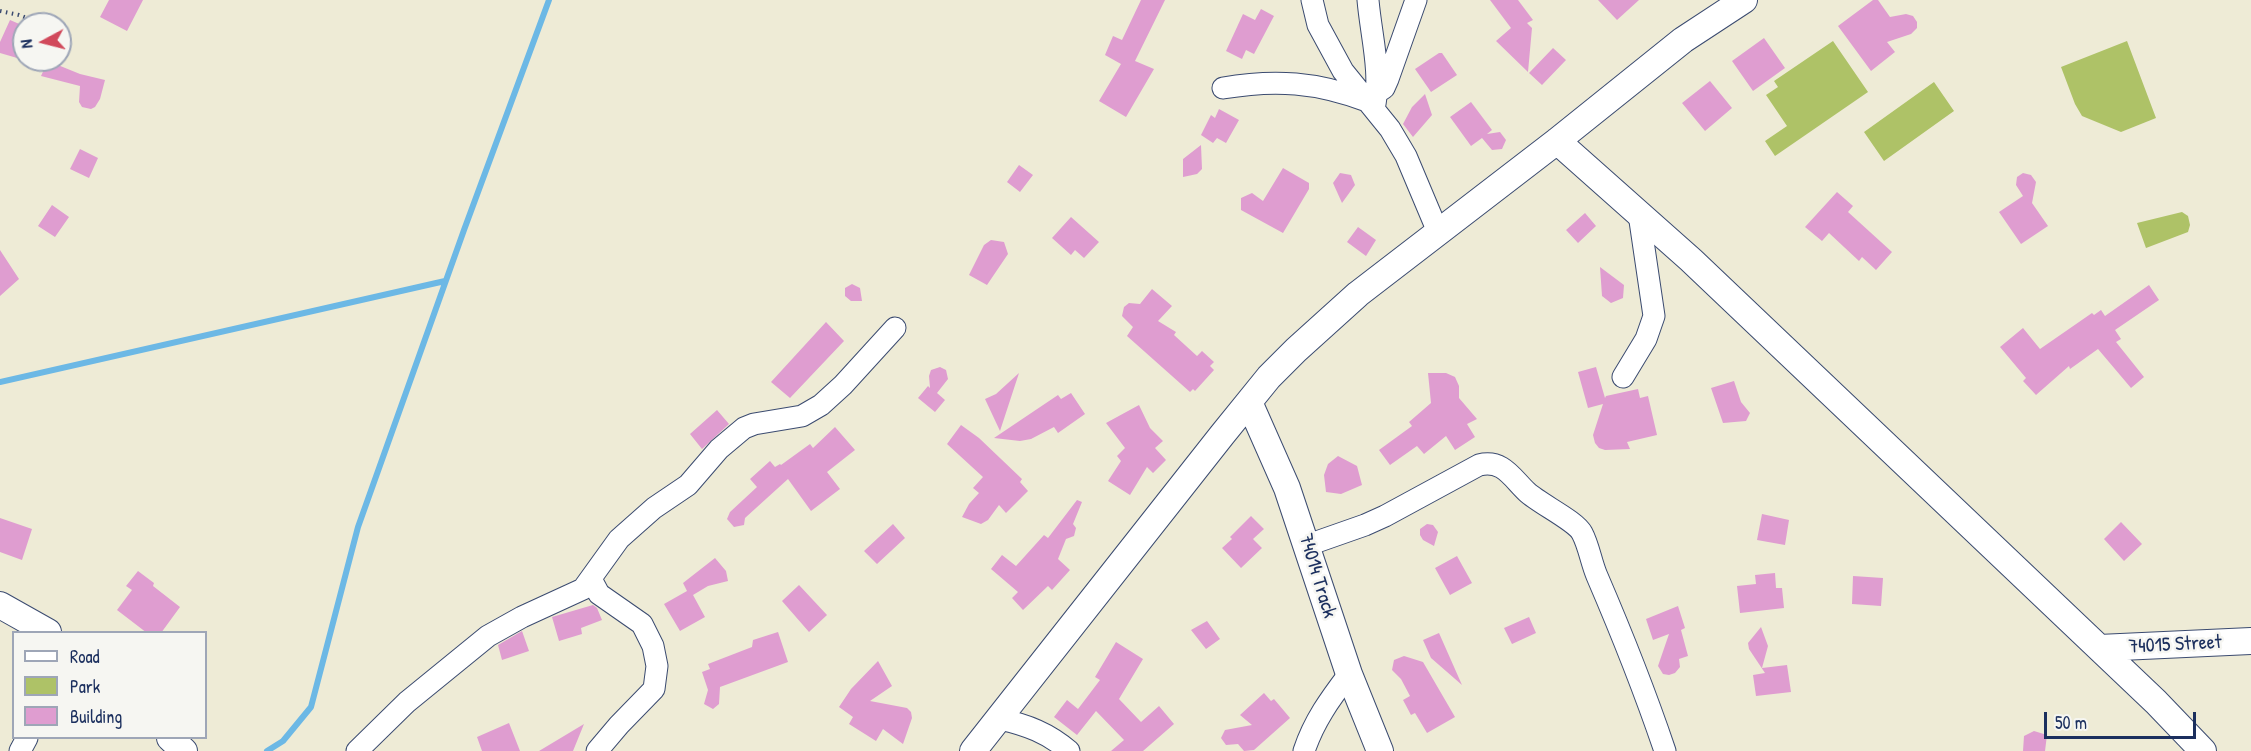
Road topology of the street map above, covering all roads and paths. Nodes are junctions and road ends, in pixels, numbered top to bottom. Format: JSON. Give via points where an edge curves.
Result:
{"nodes":[{"id":1,"x":1312,"y":0,"type":"edge"},
{"id":2,"x":1368,"y":0,"type":"edge"},
{"id":3,"x":1416,"y":0,"type":"edge"},
{"id":4,"x":1744,"y":0,"type":"edge"},
{"id":5,"x":1223,"y":88,"type":"dead end"},
{"id":6,"x":1373,"y":101,"type":"junction"},
{"id":7,"x":1557,"y":141,"type":"junction"},
{"id":8,"x":1639,"y":214,"type":"junction"},
{"id":9,"x":1438,"y":232,"type":"junction"},
{"id":10,"x":895,"y":328,"type":"dead end"},
{"id":11,"x":1623,"y":376,"type":"dead end"},
{"id":12,"x":1249,"y":402,"type":"junction"},
{"id":13,"x":1308,"y":544,"type":"junction"},
{"id":14,"x":591,"y":579,"type":"junction"},
{"id":15,"x":0,"y":605,"type":"edge"},
{"id":16,"x":45,"y":631,"type":"edge"},
{"id":17,"x":2251,"y":641,"type":"edge"},
{"id":18,"x":2099,"y":648,"type":"junction"},
{"id":19,"x":1349,"y":674,"type":"junction"},
{"id":20,"x":1000,"y":719,"type":"junction"},
{"id":21,"x":171,"y":739,"type":"edge"},
{"id":22,"x":184,"y":751,"type":"edge"},
{"id":23,"x":357,"y":751,"type":"edge"},
{"id":24,"x":597,"y":751,"type":"edge"},
{"id":25,"x":973,"y":751,"type":"edge"},
{"id":26,"x":1069,"y":751,"type":"edge"},
{"id":27,"x":1304,"y":751,"type":"edge"},
{"id":28,"x":1380,"y":751,"type":"edge"},
{"id":29,"x":1665,"y":751,"type":"edge"},
{"id":30,"x":2203,"y":751,"type":"edge"}],
"edges":[{"from":1,"to":6,"type":"street","via":[[1318,25],[1343,71]]},
{"from":2,"to":6,"type":"street"},
{"from":3,"to":6,"type":"street","via":[[1388,79]]},
{"from":4,"to":7,"type":"street","via":[[1683,40]]},
{"from":5,"to":6,"type":"street","via":[[1302,84]]},
{"from":6,"to":9,"type":"street","via":[[1406,156]]},
{"from":7,"to":8,"type":"street"},
{"from":7,"to":9,"type":"street"},
{"from":8,"to":11,"type":"street","via":[[1654,316],[1646,339]]},
{"from":8,"to":18,"type":"street"},
{"from":9,"to":12,"type":"street","via":[[1323,324]]},
{"from":10,"to":14,"type":"street","via":[[843,385],[812,412],[754,424],[734,436],[688,485],[619,539]]},
{"from":12,"to":13,"type":"street","name":"74014 Track"},
{"from":12,"to":20,"type":"street"},
{"from":13,"to":19,"type":"street","name":"74014 Track"},
{"from":13,"to":29,"type":"street","via":[[1385,516],[1479,465],[1497,464],[1530,495],[1582,532]]},
{"from":14,"to":23,"type":"street","via":[[583,589],[522,616],[472,648],[407,702]]},
{"from":14,"to":24,"type":"street","via":[[599,594],[642,624],[657,666],[654,689]]},
{"from":15,"to":16,"type":"street"},
{"from":17,"to":18,"type":"street","name":"74015 Street"},
{"from":18,"to":30,"type":"street"},
{"from":19,"to":27,"type":"street","via":[[1322,710]]},
{"from":19,"to":28,"type":"street","name":"74014 Track"},
{"from":20,"to":25,"type":"street"},
{"from":20,"to":26,"type":"street","via":[[1044,732]]},
{"from":21,"to":22,"type":"street"}]}
